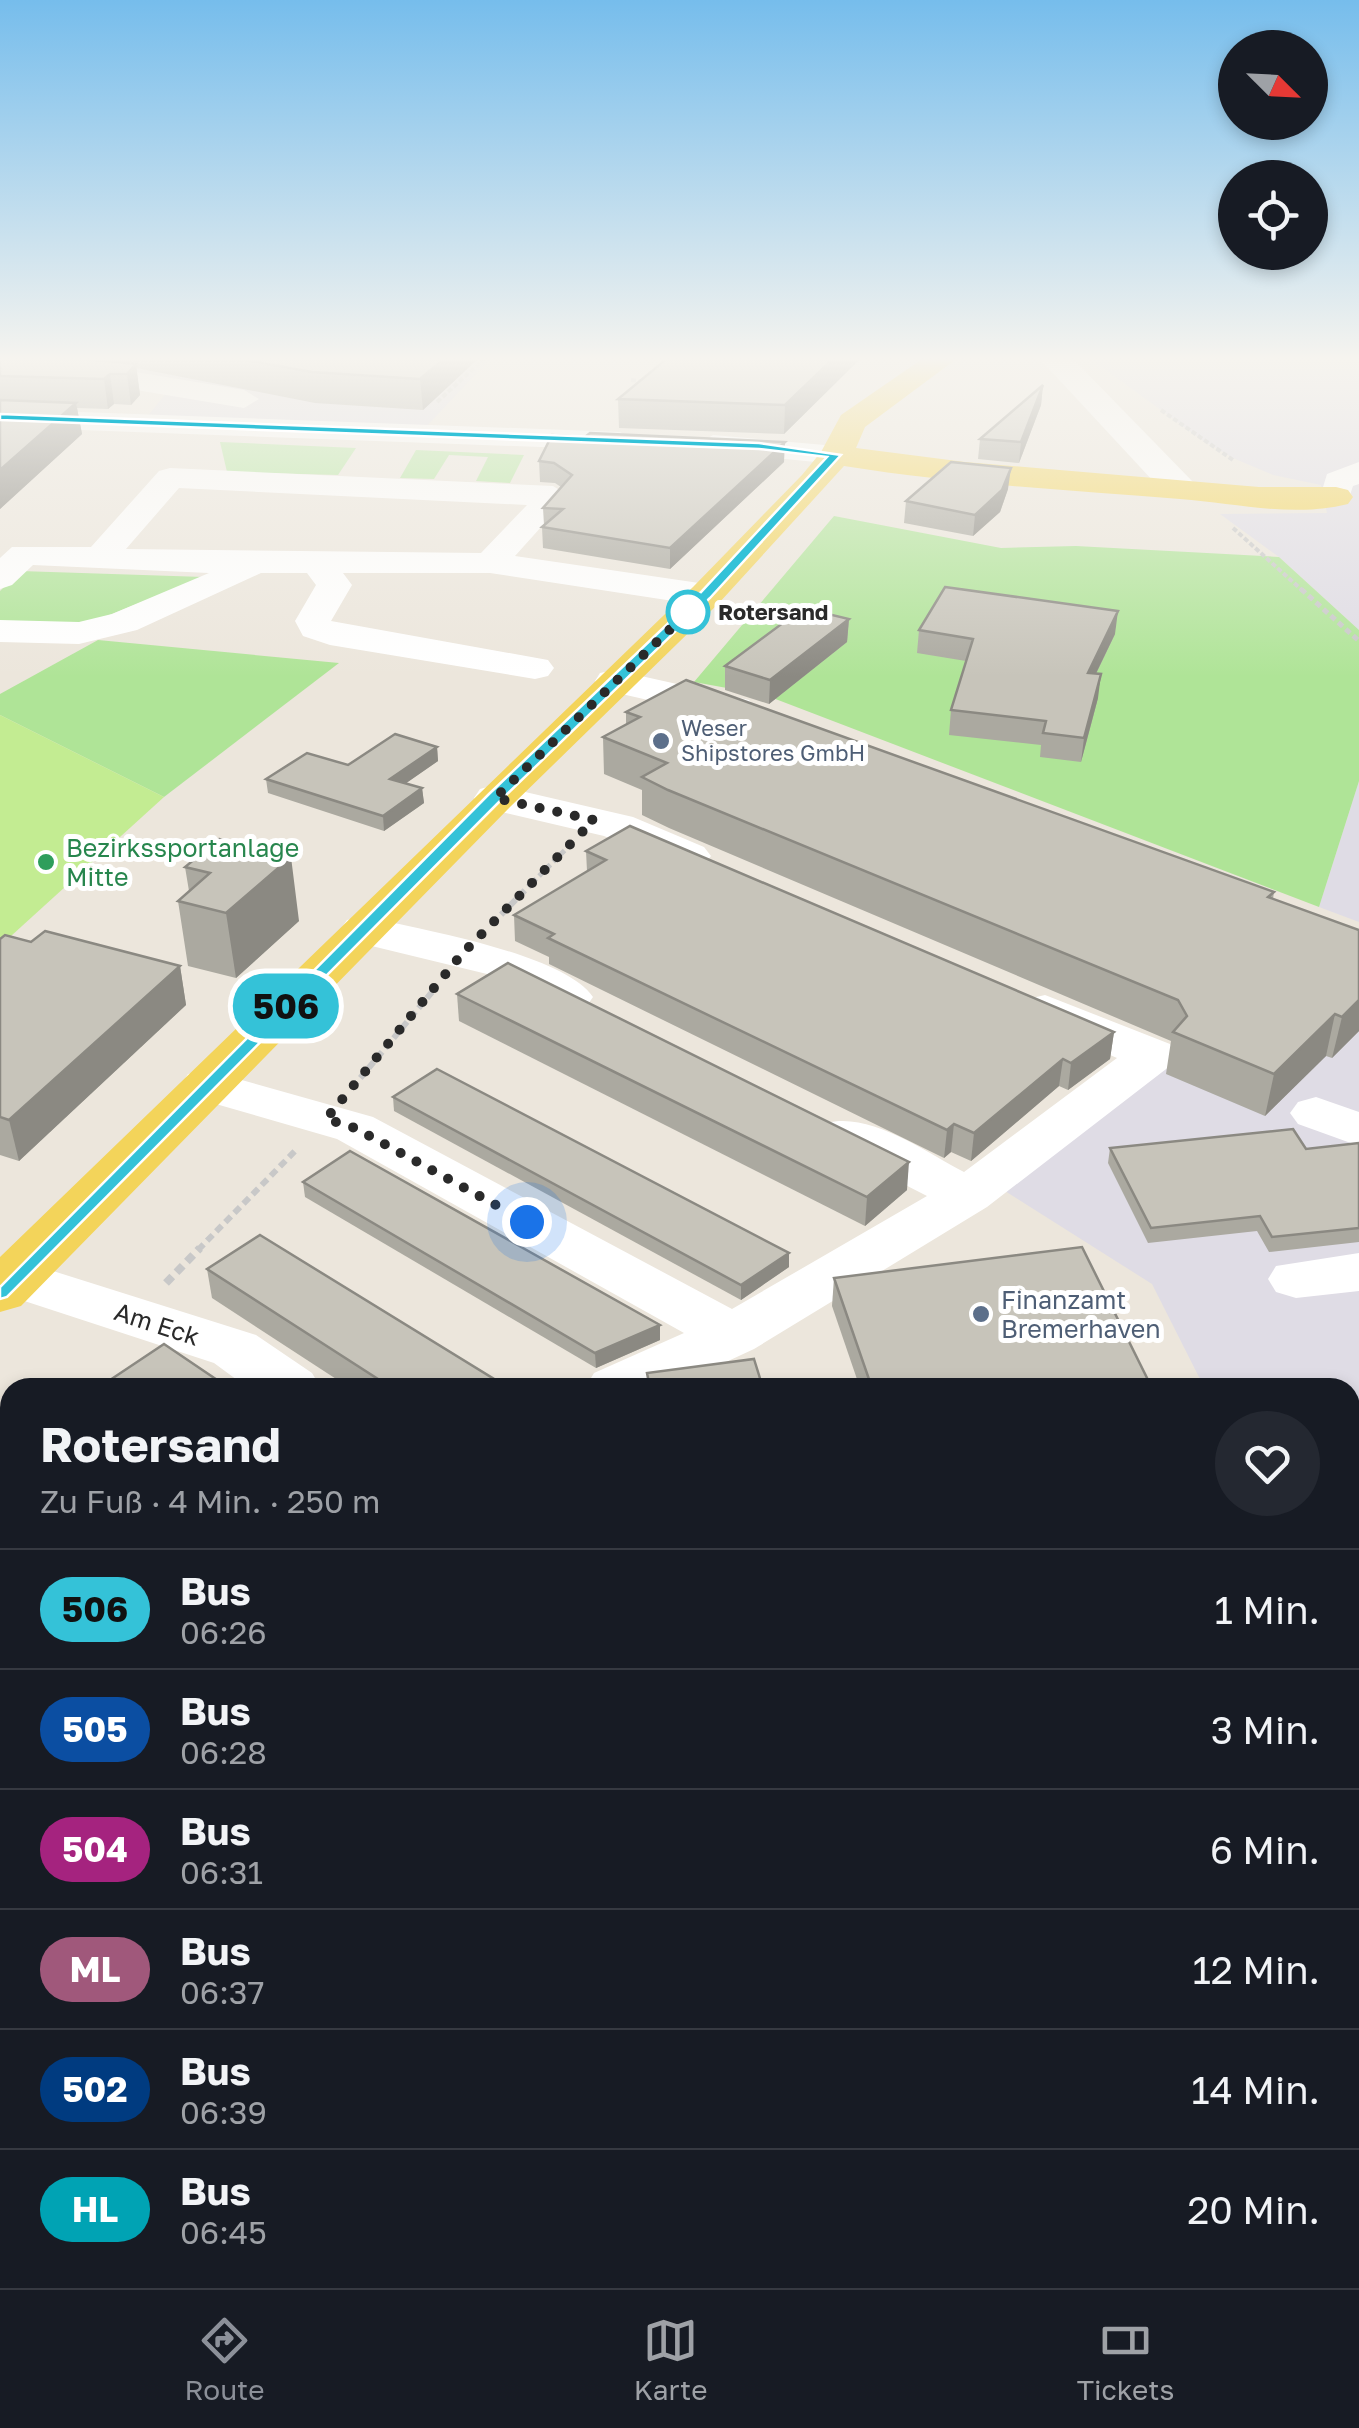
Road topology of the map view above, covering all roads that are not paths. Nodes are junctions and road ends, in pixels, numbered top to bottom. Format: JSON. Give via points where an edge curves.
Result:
{"nodes":[{"id":1,"x":385,"y":464,"type":"edge"},
{"id":2,"x":828,"y":464,"type":"edge"},
{"id":3,"x":889,"y":464,"type":"edge"},
{"id":4,"x":1151,"y":464,"type":"edge"},
{"id":5,"x":1359,"y":472,"type":"edge"},
{"id":6,"x":363,"y":487,"type":"junction"},
{"id":7,"x":1182,"y":489,"type":"junction"},
{"id":8,"x":1347,"y":499,"type":"edge"},
{"id":9,"x":99,"y":559,"type":"junction"},
{"id":10,"x":270,"y":560,"type":"junction"},
{"id":11,"x":315,"y":560,"type":"junction"},
{"id":12,"x":374,"y":560,"type":"junction"},
{"id":13,"x":207,"y":562,"type":"junction"},
{"id":14,"x":490,"y":563,"type":"junction"},
{"id":15,"x":0,"y":578,"type":"edge"},
{"id":16,"x":706,"y":595,"type":"junction"},
{"id":17,"x":0,"y":631,"type":"edge"},
{"id":18,"x":535,"y":668,"type":"dead end"},
{"id":19,"x":614,"y":681,"type":"junction"},
{"id":20,"x":764,"y":719,"type":"edge"},
{"id":21,"x":495,"y":798,"type":"junction"},
{"id":22,"x":724,"y":872,"type":"edge"},
{"id":23,"x":363,"y":930,"type":"junction"},
{"id":24,"x":1010,"y":994,"type":"edge"},
{"id":25,"x":610,"y":1018,"type":"edge"},
{"id":26,"x":206,"y":1085,"type":"junction"},
{"id":27,"x":807,"y":1115,"type":"edge"},
{"id":28,"x":968,"y":1195,"type":"junction"},
{"id":29,"x":1359,"y":1272,"type":"edge"},
{"id":30,"x":1296,"y":1279,"type":"dead end"},
{"id":31,"x":7,"y":1285,"type":"edge"},
{"id":32,"x":734,"y":1335,"type":"junction"},
{"id":33,"x":277,"y":1378,"type":"edge"},
{"id":34,"x":637,"y":1378,"type":"edge"}],
"edges":[{"from":1,"to":6,"type":"street"},
{"from":2,"to":16,"type":"main road"},
{"from":3,"to":7,"type":"main road"},
{"from":4,"to":7,"type":"street"},
{"from":5,"to":8,"type":"street","via":[[1338,482]]},
{"from":6,"to":9,"type":"street","via":[[170,478]]},
{"from":6,"to":14,"type":"street","via":[[553,496]]},
{"from":7,"to":8,"type":"main road"},
{"from":9,"to":13,"type":"street"},
{"from":9,"to":15,"type":"street","via":[[24,554]]},
{"from":10,"to":11,"type":"street"},
{"from":10,"to":13,"type":"street"},
{"from":10,"to":17,"type":"street","via":[[124,622],[79,633]]},
{"from":11,"to":12,"type":"street"},
{"from":11,"to":18,"type":"street","via":[[334,585],[313,620],[316,628]]},
{"from":12,"to":13,"type":"street","via":[[340,536],[270,533]]},
{"from":12,"to":14,"type":"street"},
{"from":14,"to":16,"type":"street"},
{"from":16,"to":19,"type":"main road"},
{"from":19,"to":20,"type":"street"},
{"from":19,"to":21,"type":"main road"},
{"from":21,"to":22,"type":"street","via":[[618,826]]},
{"from":21,"to":23,"type":"main road"},
{"from":23,"to":25,"type":"street","via":[[502,964]]},
{"from":23,"to":26,"type":"main road"},
{"from":24,"to":28,"type":"street","via":[[1152,1054]]},
{"from":26,"to":31,"type":"main road"},
{"from":26,"to":32,"type":"street","via":[[355,1128]]},
{"from":27,"to":28,"type":"street"},
{"from":28,"to":32,"type":"street"},
{"from":29,"to":30,"type":"street"},
{"from":31,"to":33,"type":"street","name":"Am Eck","via":[[236,1349]]},
{"from":32,"to":34,"type":"street"}]}
